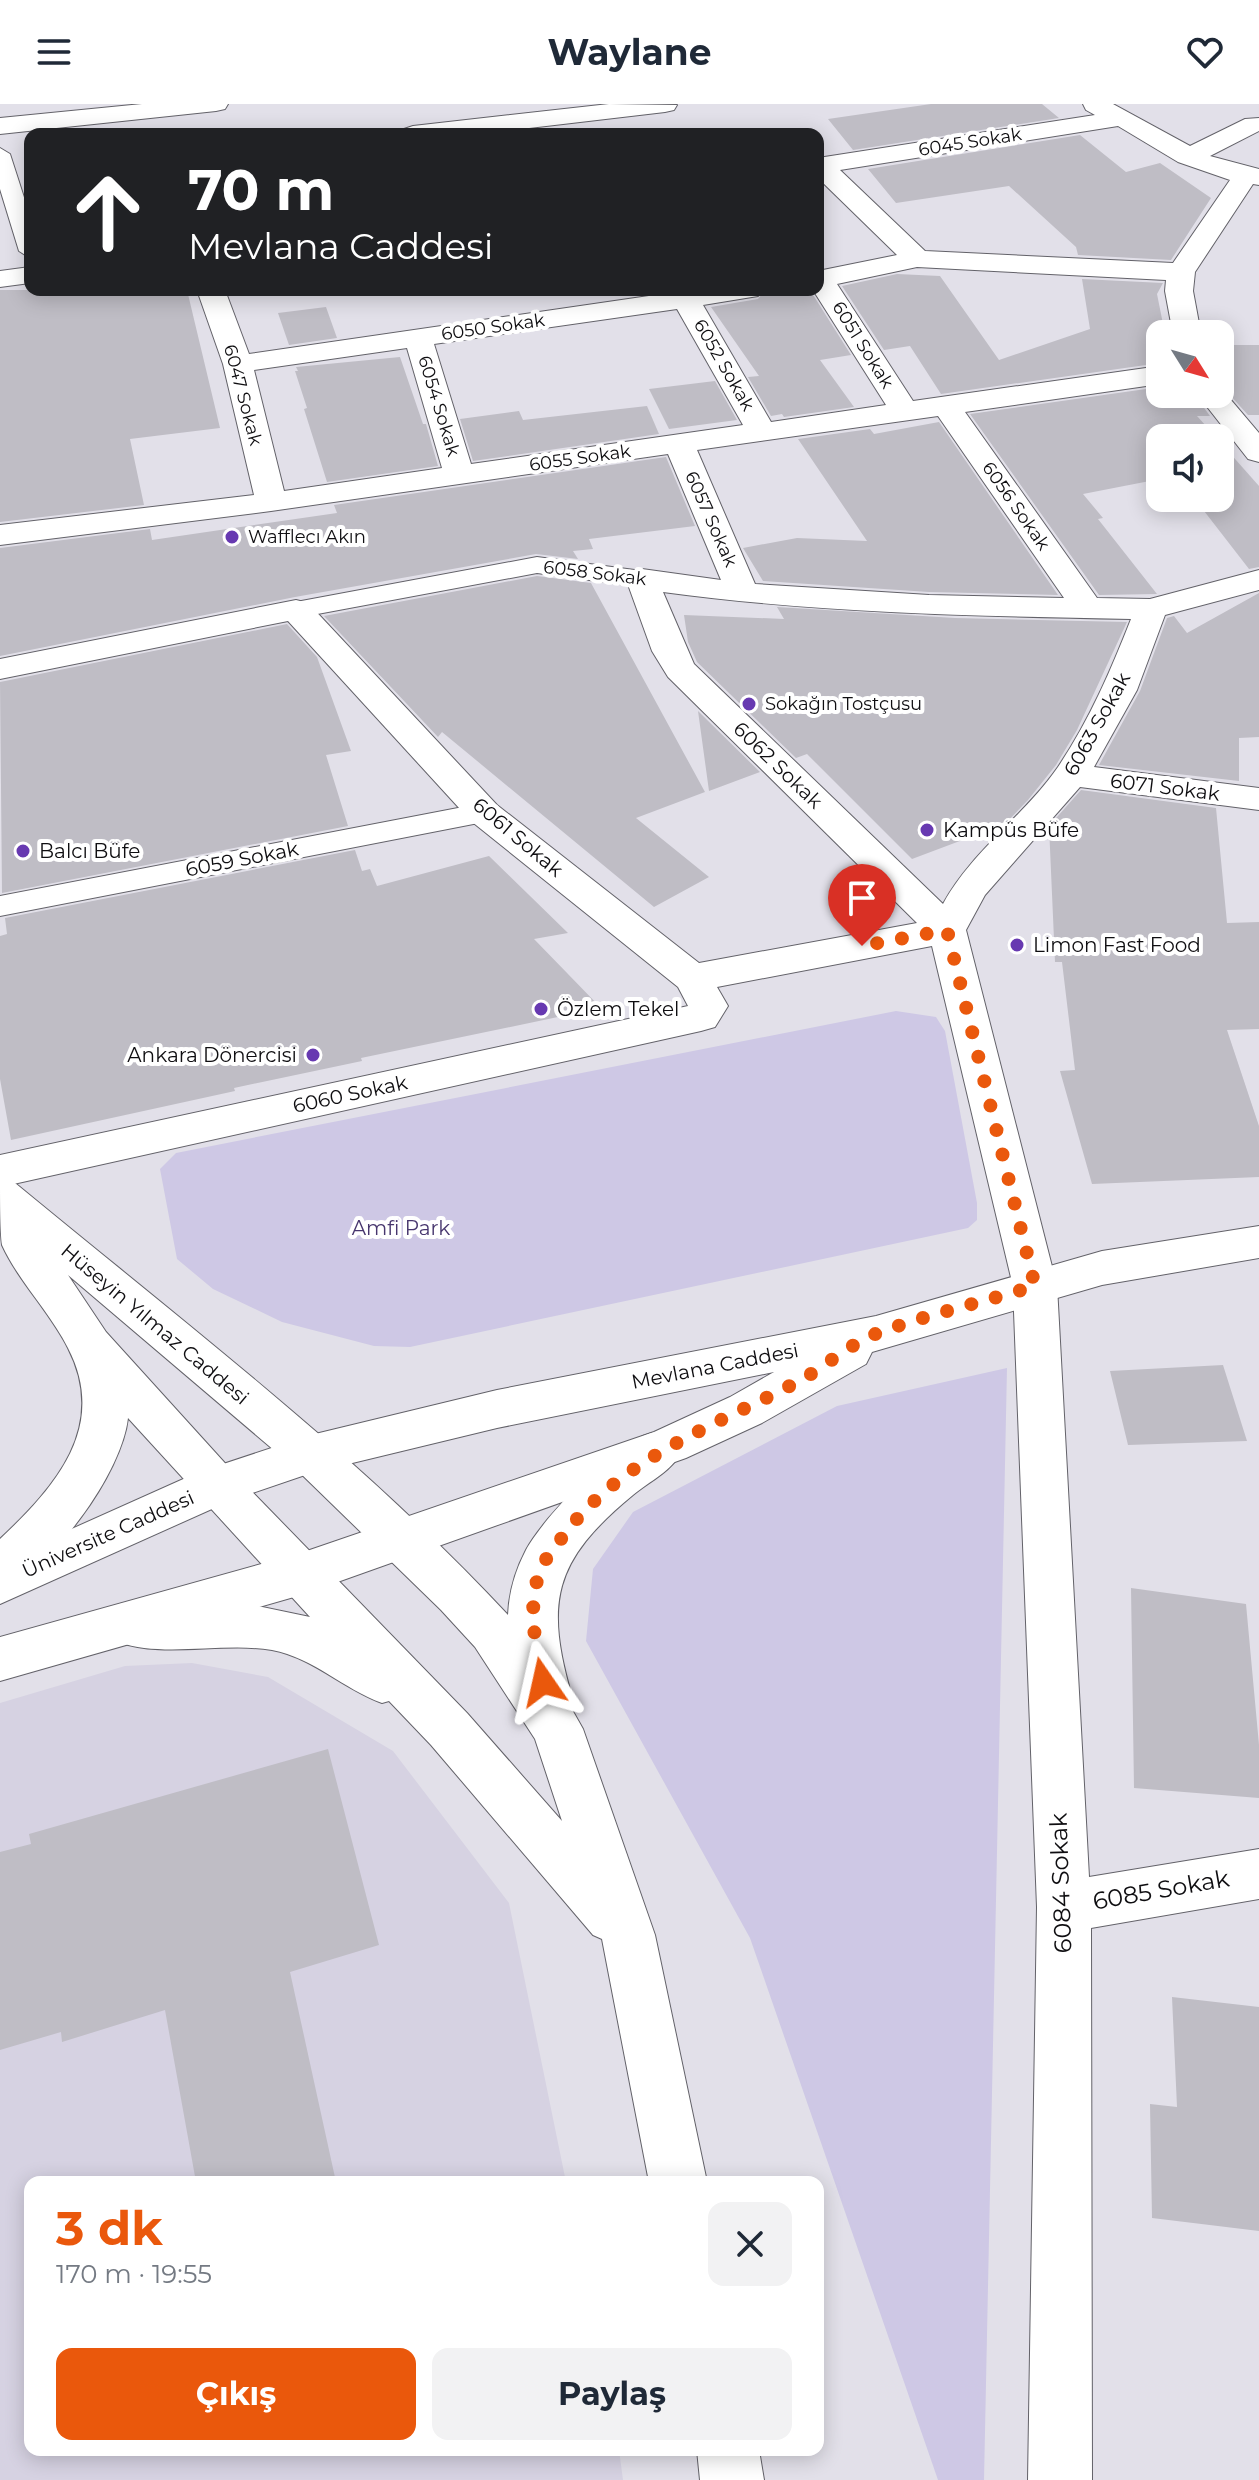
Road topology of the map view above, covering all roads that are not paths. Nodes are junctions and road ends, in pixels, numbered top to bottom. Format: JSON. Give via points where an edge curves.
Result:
{"nodes":[{"id":1,"x":216,"y":104,"type":"edge"},
{"id":2,"x":1093,"y":104,"type":"edge"},
{"id":3,"x":1234,"y":104,"type":"edge"},
{"id":4,"x":167,"y":106,"type":"edge"},
{"id":5,"x":670,"y":111,"type":"edge"},
{"id":6,"x":1122,"y":118,"type":"junction"},
{"id":7,"x":140,"y":123,"type":"edge"},
{"id":8,"x":1257,"y":125,"type":"edge"},
{"id":9,"x":0,"y":126,"type":"edge"},
{"id":10,"x":494,"y":128,"type":"edge"},
{"id":11,"x":0,"y":154,"type":"edge"},
{"id":12,"x":1187,"y":157,"type":"junction"},
{"id":13,"x":824,"y":165,"type":"edge"},
{"id":14,"x":824,"y":171,"type":"edge"},
{"id":15,"x":1252,"y":176,"type":"edge"},
{"id":16,"x":24,"y":232,"type":"edge"},
{"id":17,"x":917,"y":259,"type":"junction"},
{"id":18,"x":1181,"y":272,"type":"junction"},
{"id":19,"x":24,"y":276,"type":"edge"},
{"id":20,"x":0,"y":279,"type":"edge"},
{"id":21,"x":824,"y":279,"type":"edge"},
{"id":22,"x":824,"y":288,"type":"edge"},
{"id":23,"x":213,"y":296,"type":"edge"},
{"id":24,"x":707,"y":296,"type":"edge"},
{"id":25,"x":686,"y":299,"type":"junction"},
{"id":26,"x":562,"y":302,"type":"edge"},
{"id":27,"x":1184,"y":320,"type":"edge"},
{"id":28,"x":418,"y":338,"type":"junction"},
{"id":29,"x":238,"y":364,"type":"junction"},
{"id":30,"x":1146,"y":377,"type":"edge"},
{"id":31,"x":946,"y":406,"type":"junction"},
{"id":32,"x":1223,"y":408,"type":"edge"},
{"id":33,"x":905,"y":412,"type":"junction"},
{"id":34,"x":762,"y":432,"type":"junction"},
{"id":35,"x":679,"y":445,"type":"junction"},
{"id":36,"x":1259,"y":453,"type":"edge"},
{"id":37,"x":459,"y":475,"type":"junction"},
{"id":38,"x":271,"y":502,"type":"junction"},
{"id":39,"x":0,"y":535,"type":"edge"},
{"id":40,"x":642,"y":579,"type":"junction"},
{"id":41,"x":1259,"y":580,"type":"edge"},
{"id":42,"x":743,"y":593,"type":"junction"},
{"id":43,"x":1086,"y":606,"type":"junction"},
{"id":44,"x":1151,"y":609,"type":"junction"},
{"id":45,"x":296,"y":610,"type":"junction"},
{"id":46,"x":0,"y":669,"type":"edge"},
{"id":47,"x":1071,"y":775,"type":"junction"},
{"id":48,"x":1259,"y":799,"type":"edge"},
{"id":49,"x":484,"y":813,"type":"junction"},
{"id":50,"x":0,"y":906,"type":"edge"},
{"id":51,"x":947,"y":930,"type":"junction"},
{"id":52,"x":696,"y":998,"type":"junction"},
{"id":53,"x":0,"y":1171,"type":"edge"},
{"id":54,"x":0,"y":1194,"type":"edge"},
{"id":55,"x":0,"y":1209,"type":"edge"},
{"id":56,"x":1259,"y":1242,"type":"edge"},
{"id":57,"x":1035,"y":1286,"type":"junction"},
{"id":58,"x":876,"y":1334,"type":"junction"},
{"id":59,"x":90,"y":1345,"type":"junction"},
{"id":60,"x":670,"y":1445,"type":"junction"},
{"id":61,"x":311,"y":1454,"type":"junction"},
{"id":62,"x":216,"y":1486,"type":"junction"},
{"id":63,"x":398,"y":1539,"type":"junction"},
{"id":64,"x":0,"y":1568,"type":"edge"},
{"id":65,"x":301,"y":1574,"type":"junction"},
{"id":66,"x":0,"y":1583,"type":"edge"},
{"id":67,"x":121,"y":1627,"type":"junction"},
{"id":68,"x":0,"y":1659,"type":"edge"},
{"id":69,"x":449,"y":1729,"type":"junction"},
{"id":70,"x":557,"y":1729,"type":"junction"},
{"id":71,"x":1259,"y":1874,"type":"edge"},
{"id":72,"x":1064,"y":1907,"type":"junction"},
{"id":73,"x":628,"y":1935,"type":"junction"},
{"id":74,"x":677,"y":2176,"type":"edge"},
{"id":75,"x":729,"y":2456,"type":"edge"},
{"id":76,"x":732,"y":2480,"type":"edge"},
{"id":77,"x":1060,"y":2480,"type":"edge"}],
"edges":[{"from":1,"to":4,"type":"street"},
{"from":2,"to":6,"type":"street"},
{"from":3,"to":8,"type":"street"},
{"from":4,"to":7,"type":"street"},
{"from":5,"to":10,"type":"street"},
{"from":6,"to":12,"type":"street"},
{"from":6,"to":13,"type":"street","name":"6045 Sokak"},
{"from":7,"to":9,"type":"street"},
{"from":8,"to":12,"type":"street"},
{"from":11,"to":16,"type":"street"},
{"from":12,"to":15,"type":"street"},
{"from":14,"to":17,"type":"street"},
{"from":15,"to":18,"type":"street"},
{"from":17,"to":18,"type":"street"},
{"from":17,"to":21,"type":"street"},
{"from":18,"to":27,"type":"street"},
{"from":19,"to":20,"type":"street"},
{"from":22,"to":33,"type":"street","name":"6051 Sokak"},
{"from":23,"to":29,"type":"street","name":"6047 Sokak"},
{"from":24,"to":25,"type":"street","name":"6050 Sokak"},
{"from":25,"to":26,"type":"street","name":"6050 Sokak"},
{"from":25,"to":34,"type":"street","name":"6052 Sokak"},
{"from":26,"to":28,"type":"street","name":"6050 Sokak"},
{"from":28,"to":29,"type":"street","name":"6050 Sokak"},
{"from":28,"to":37,"type":"street","name":"6054 Sokak"},
{"from":29,"to":38,"type":"street","name":"6047 Sokak"},
{"from":30,"to":31,"type":"street","name":"6055 Sokak"},
{"from":31,"to":33,"type":"street","name":"6055 Sokak"},
{"from":31,"to":43,"type":"street","name":"6056 Sokak"},
{"from":32,"to":36,"type":"street"},
{"from":33,"to":34,"type":"street","name":"6055 Sokak"},
{"from":34,"to":35,"type":"street","name":"6055 Sokak"},
{"from":35,"to":37,"type":"street","name":"6055 Sokak"},
{"from":35,"to":42,"type":"street","name":"6057 Sokak"},
{"from":37,"to":38,"type":"street","name":"6055 Sokak"},
{"from":38,"to":39,"type":"street","name":"6055 Sokak"},
{"from":40,"to":42,"type":"street","name":"6058 Sokak"},
{"from":40,"to":45,"type":"street","name":"6058 Sokak","via":[[537,565]]},
{"from":40,"to":51,"type":"street","name":"6062 Sokak","via":[[680,670]]},
{"from":41,"to":44,"type":"street"},
{"from":42,"to":43,"type":"street","name":"6058 Sokak","via":[[929,605]]},
{"from":43,"to":44,"type":"street","name":"6058 Sokak"},
{"from":44,"to":47,"type":"street","name":"6063 Sokak","via":[[1120,690]]},
{"from":45,"to":46,"type":"street","name":"6058 Sokak"},
{"from":45,"to":49,"type":"street","name":"6061 Sokak"},
{"from":47,"to":48,"type":"street","name":"6071 Sokak"},
{"from":47,"to":51,"type":"street","name":"6063 Sokak","via":[[970,888]]},
{"from":49,"to":50,"type":"street","name":"6059 Sokak"},
{"from":49,"to":52,"type":"street","name":"6061 Sokak"},
{"from":51,"to":52,"type":"street","name":"6060 Sokak"},
{"from":51,"to":57,"type":"street"},
{"from":52,"to":53,"type":"street","name":"6060 Sokak"},
{"from":54,"to":61,"type":"street","name":"Hüseyin Yılmaz Caddesi"},
{"from":55,"to":59,"type":"street"},
{"from":56,"to":57,"type":"street","name":"Mevlana Caddesi","via":[[1102,1268]]},
{"from":57,"to":58,"type":"street","name":"Mevlana Caddesi"},
{"from":57,"to":72,"type":"street","name":"6084 Sokak"},
{"from":58,"to":60,"type":"street","via":[[746,1410]]},
{"from":58,"to":61,"type":"street","name":"Mevlana Caddesi","via":[[497,1409]]},
{"from":59,"to":62,"type":"street"},
{"from":59,"to":64,"type":"street","via":[[106,1402],[95,1463]]},
{"from":60,"to":63,"type":"street"},
{"from":60,"to":70,"type":"street","via":[[597,1497],[542,1566],[533,1602],[534,1638]]},
{"from":61,"to":62,"type":"street","name":"Mevlana Caddesi"},
{"from":61,"to":63,"type":"street","name":"Hüseyin Yılmaz Caddesi"},
{"from":62,"to":65,"type":"street"},
{"from":62,"to":66,"type":"street","name":"Üniversite Caddesi"},
{"from":63,"to":65,"type":"street"},
{"from":63,"to":70,"type":"street","via":[[492,1632]]},
{"from":65,"to":67,"type":"street"},
{"from":65,"to":69,"type":"street"},
{"from":67,"to":68,"type":"street"},
{"from":67,"to":69,"type":"street","via":[[239,1626],[313,1640]]},
{"from":69,"to":73,"type":"street"},
{"from":70,"to":73,"type":"street"},
{"from":71,"to":72,"type":"street","name":"6085 Sokak"},
{"from":72,"to":77,"type":"street","name":"6084 Sokak"},
{"from":73,"to":74,"type":"street"},
{"from":75,"to":76,"type":"street"}]}
